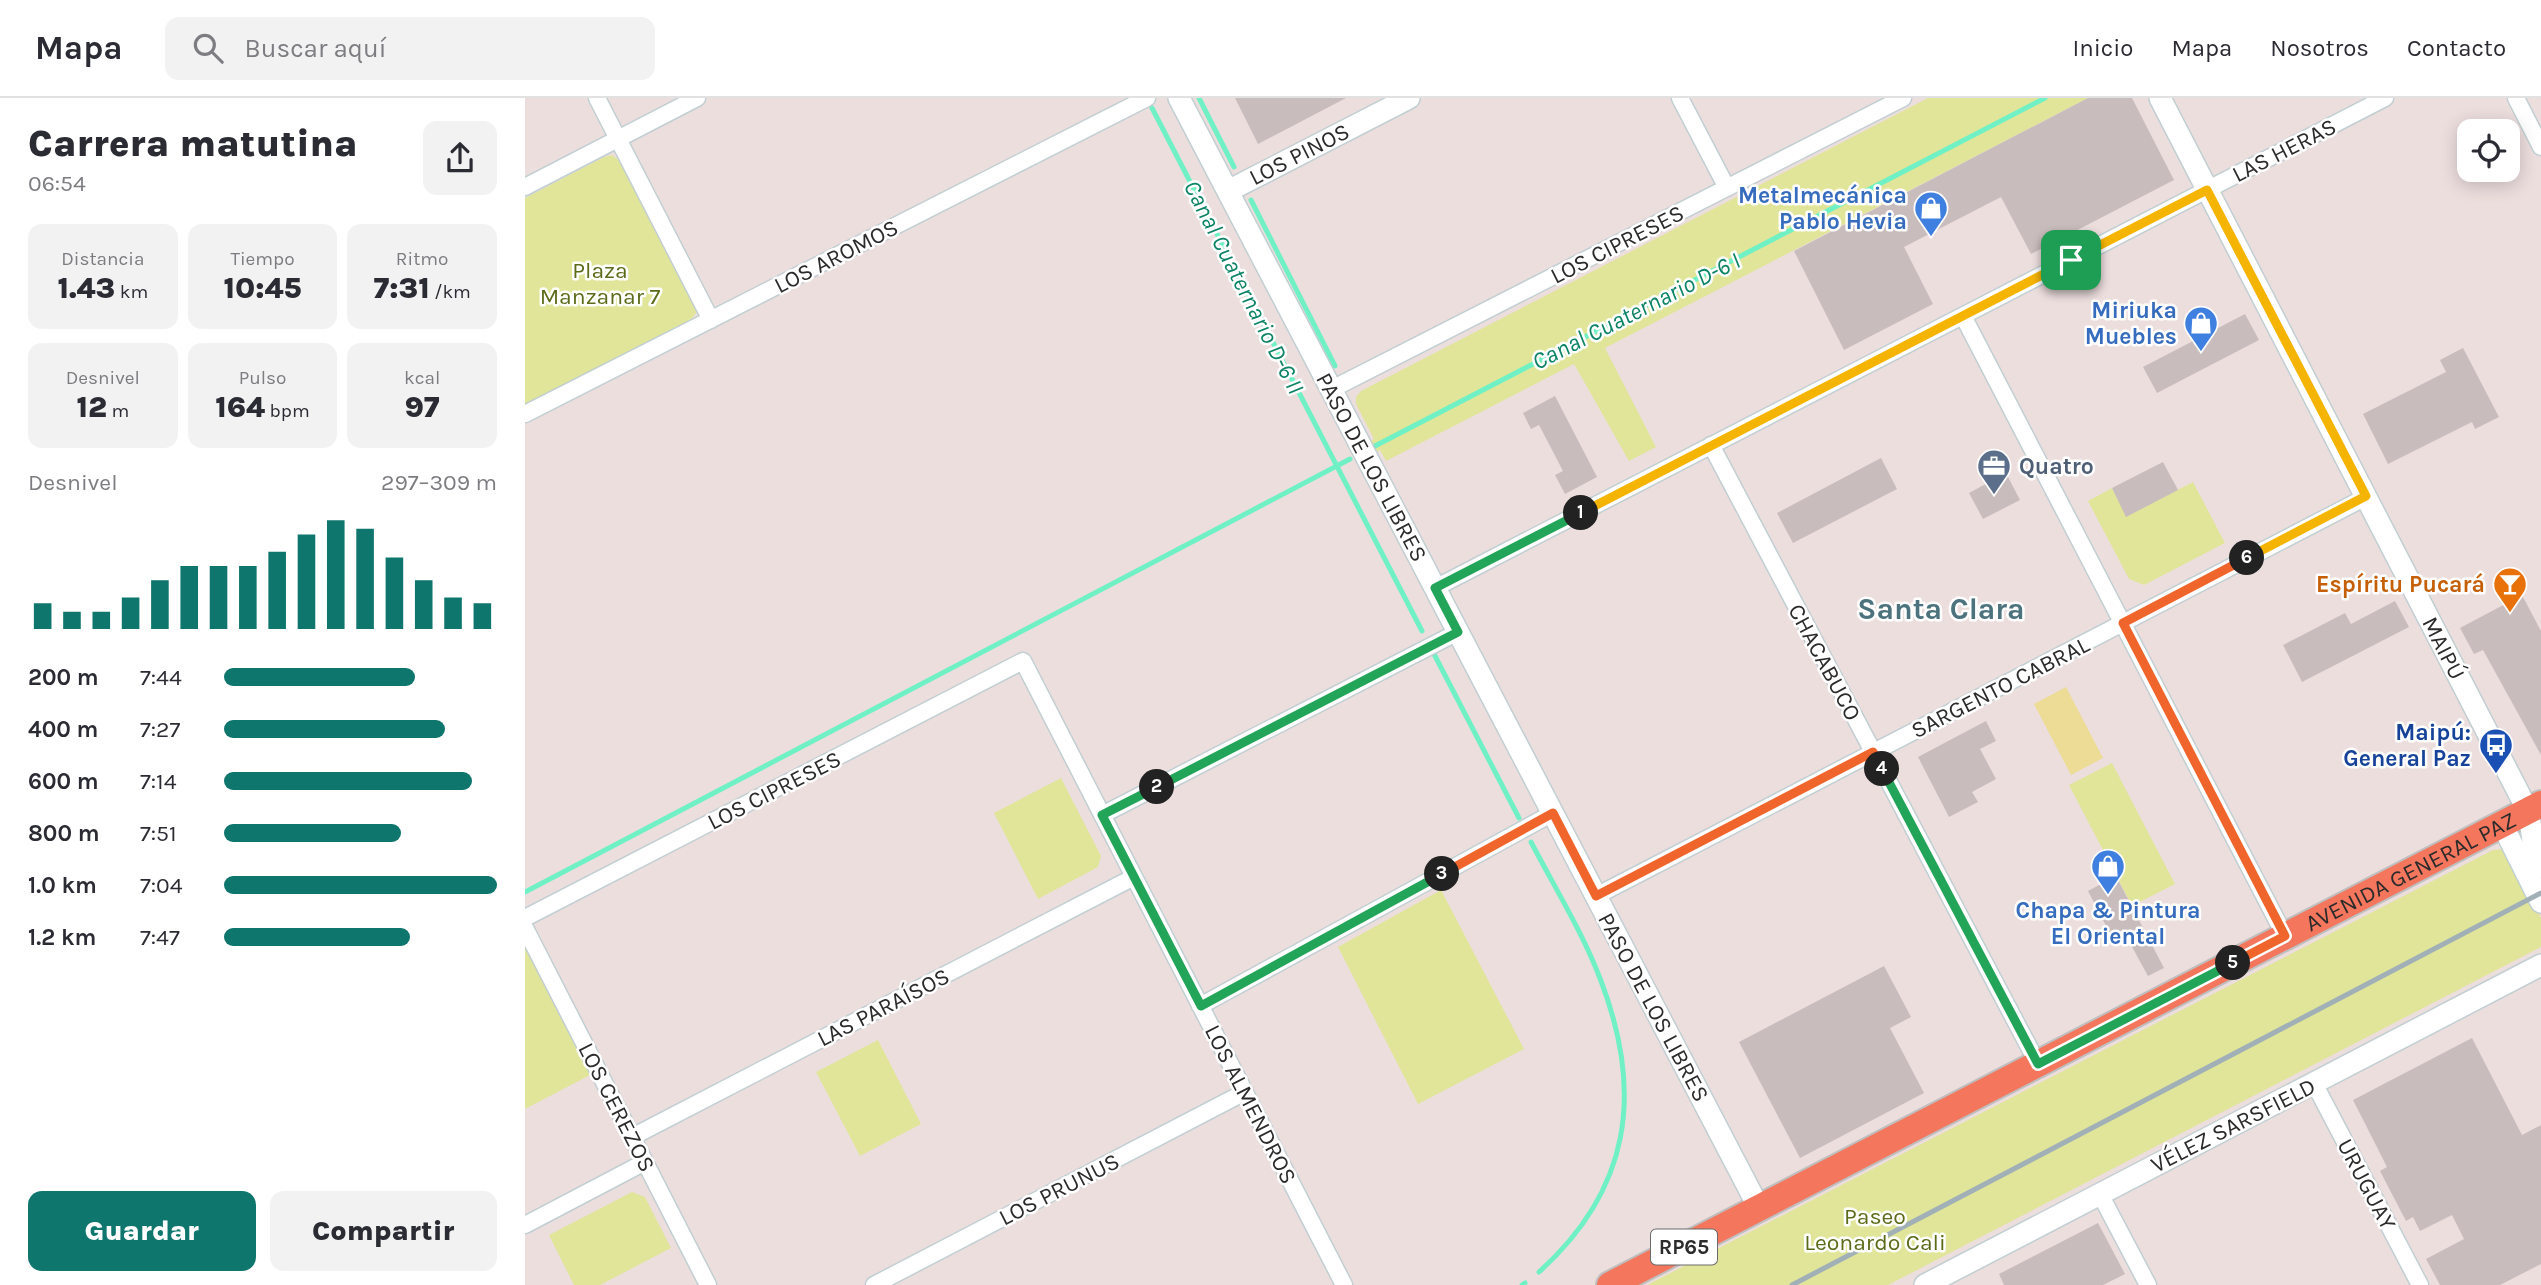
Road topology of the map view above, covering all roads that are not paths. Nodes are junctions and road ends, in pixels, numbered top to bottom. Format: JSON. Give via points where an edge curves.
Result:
{"nodes":[{"id":1,"x":597,"y":98,"type":"edge"},
{"id":2,"x":697,"y":98,"type":"edge"},
{"id":3,"x":1147,"y":98,"type":"edge"},
{"id":4,"x":1179,"y":98,"type":"edge"},
{"id":5,"x":1409,"y":98,"type":"edge"},
{"id":6,"x":1680,"y":98,"type":"edge"},
{"id":7,"x":1902,"y":98,"type":"edge"},
{"id":8,"x":2160,"y":98,"type":"edge"},
{"id":9,"x":2385,"y":98,"type":"edge"},
{"id":10,"x":2516,"y":98,"type":"edge"},
{"id":11,"x":618,"y":139,"type":"junction"},
{"id":12,"x":2541,"y":147,"type":"edge"},
{"id":13,"x":525,"y":187,"type":"edge"},
{"id":14,"x":1727,"y":188,"type":"junction"},
{"id":15,"x":2207,"y":190,"type":"junction"},
{"id":16,"x":1228,"y":191,"type":"junction"},
{"id":17,"x":1963,"y":316,"type":"junction"},
{"id":18,"x":711,"y":320,"type":"junction"},
{"id":19,"x":1332,"y":390,"type":"junction"},
{"id":20,"x":525,"y":414,"type":"edge"},
{"id":21,"x":1711,"y":446,"type":"junction"},
{"id":22,"x":2366,"y":496,"type":"junction"},
{"id":23,"x":1435,"y":588,"type":"junction"},
{"id":24,"x":2123,"y":623,"type":"junction"},
{"id":25,"x":1458,"y":632,"type":"junction"},
{"id":26,"x":1023,"y":661,"type":"joint"},
{"id":27,"x":1873,"y":752,"type":"junction"},
{"id":28,"x":2534,"y":807,"type":"edge"},
{"id":29,"x":1553,"y":813,"type":"junction"},
{"id":30,"x":1102,"y":815,"type":"junction"},
{"id":31,"x":2503,"y":824,"type":"junction"},
{"id":32,"x":2541,"y":867,"type":"edge"},
{"id":33,"x":1134,"y":877,"type":"junction"},
{"id":34,"x":1596,"y":896,"type":"junction"},
{"id":35,"x":2541,"y":902,"type":"edge"},
{"id":36,"x":525,"y":918,"type":"edge"},
{"id":37,"x":525,"y":928,"type":"edge"},
{"id":38,"x":2285,"y":936,"type":"junction"},
{"id":39,"x":2541,"y":965,"type":"edge"},
{"id":40,"x":1201,"y":1006,"type":"junction"},
{"id":41,"x":2038,"y":1064,"type":"junction"},
{"id":42,"x":2314,"y":1083,"type":"junction"},
{"id":43,"x":1245,"y":1092,"type":"junction"},
{"id":44,"x":632,"y":1137,"type":"junction"},
{"id":45,"x":645,"y":1162,"type":"junction"},
{"id":46,"x":2100,"y":1194,"type":"junction"},
{"id":47,"x":1759,"y":1208,"type":"junction"},
{"id":48,"x":525,"y":1225,"type":"edge"},
{"id":49,"x":708,"y":1285,"type":"edge"},
{"id":50,"x":874,"y":1285,"type":"edge"},
{"id":51,"x":1344,"y":1285,"type":"edge"},
{"id":52,"x":1610,"y":1285,"type":"edge"},
{"id":53,"x":1925,"y":1285,"type":"edge"},
{"id":54,"x":2148,"y":1285,"type":"edge"},
{"id":55,"x":2420,"y":1285,"type":"edge"}],
"edges":[{"from":1,"to":11,"type":"street"},
{"from":2,"to":11,"type":"street"},
{"from":3,"to":18,"type":"street","name":"LOS AROMOS"},
{"from":4,"to":16,"type":"street","name":"PASO DE LOS LIBRES"},
{"from":5,"to":16,"type":"street","name":"LOS PINOS"},
{"from":6,"to":14,"type":"street"},
{"from":7,"to":14,"type":"street","name":"LOS CIPRESES"},
{"from":8,"to":15,"type":"street","name":"MAIPÚ"},
{"from":9,"to":15,"type":"street","name":"LAS HERAS"},
{"from":10,"to":12,"type":"street"},
{"from":11,"to":13,"type":"street"},
{"from":11,"to":18,"type":"street"},
{"from":14,"to":19,"type":"street","name":"LOS CIPRESES"},
{"from":15,"to":17,"type":"street","name":"LAS HERAS"},
{"from":15,"to":22,"type":"street","name":"MAIPÚ"},
{"from":16,"to":19,"type":"street","name":"PASO DE LOS LIBRES"},
{"from":17,"to":21,"type":"street","name":"LAS HERAS"},
{"from":17,"to":24,"type":"street"},
{"from":18,"to":20,"type":"street","name":"LOS AROMOS"},
{"from":19,"to":23,"type":"street","name":"PASO DE LOS LIBRES"},
{"from":21,"to":23,"type":"street","name":"LAS HERAS"},
{"from":21,"to":27,"type":"street","name":"CHACABUCO"},
{"from":22,"to":24,"type":"street","name":"SARGENTO CABRAL"},
{"from":22,"to":28,"type":"street","name":"MAIPÚ"},
{"from":23,"to":25,"type":"street","name":"PASO DE LOS LIBRES"},
{"from":24,"to":27,"type":"street","name":"SARGENTO CABRAL"},
{"from":24,"to":38,"type":"street"},
{"from":25,"to":29,"type":"street","name":"PASO DE LOS LIBRES"},
{"from":25,"to":30,"type":"street"},
{"from":26,"to":30,"type":"street","name":"LOS ALMENDROS"},
{"from":26,"to":36,"type":"street","name":"LOS CIPRESES"},
{"from":27,"to":34,"type":"street","name":"SARGENTO CABRAL"},
{"from":27,"to":41,"type":"street","name":"CHACABUCO"},
{"from":28,"to":31,"type":"main road","name":"AVENIDA GENERAL PAZ","number":"RP65"},
{"from":28,"to":32,"type":"street","name":"MAIPÚ","via":[[2535,851]]},
{"from":29,"to":34,"type":"street","name":"PASO DE LOS LIBRES"},
{"from":29,"to":40,"type":"street"},
{"from":30,"to":33,"type":"street","name":"LOS ALMENDROS"},
{"from":31,"to":35,"type":"street"},
{"from":31,"to":38,"type":"main road","name":"AVENIDA GENERAL PAZ","number":"RP65"},
{"from":33,"to":40,"type":"street","name":"LOS ALMENDROS"},
{"from":33,"to":44,"type":"street","name":"LAS PARAÍSOS"},
{"from":34,"to":47,"type":"street","name":"PASO DE LOS LIBRES"},
{"from":37,"to":44,"type":"street","name":"LOS CEREZOS"},
{"from":38,"to":41,"type":"main road","name":"AVENIDA GENERAL PAZ","number":"RP65"},
{"from":39,"to":42,"type":"street","name":"VÉLEZ SARSFIELD"},
{"from":40,"to":43,"type":"street","name":"LOS ALMENDROS"},
{"from":41,"to":47,"type":"main road","name":"AVENIDA GENERAL PAZ","number":"RP65"},
{"from":42,"to":46,"type":"street","name":"VÉLEZ SARSFIELD"},
{"from":42,"to":55,"type":"street","name":"URUGUAY"},
{"from":43,"to":50,"type":"street","name":"LOS PRUNUS"},
{"from":43,"to":51,"type":"street","name":"LOS ALMENDROS"},
{"from":44,"to":45,"type":"street","name":"LOS CEREZOS"},
{"from":45,"to":48,"type":"street"},
{"from":45,"to":49,"type":"street","name":"LOS CEREZOS"},
{"from":46,"to":53,"type":"street","name":"VÉLEZ SARSFIELD"},
{"from":46,"to":54,"type":"street"},
{"from":47,"to":52,"type":"main road","name":"AVENIDA GENERAL PAZ","number":"RP65"}]}
